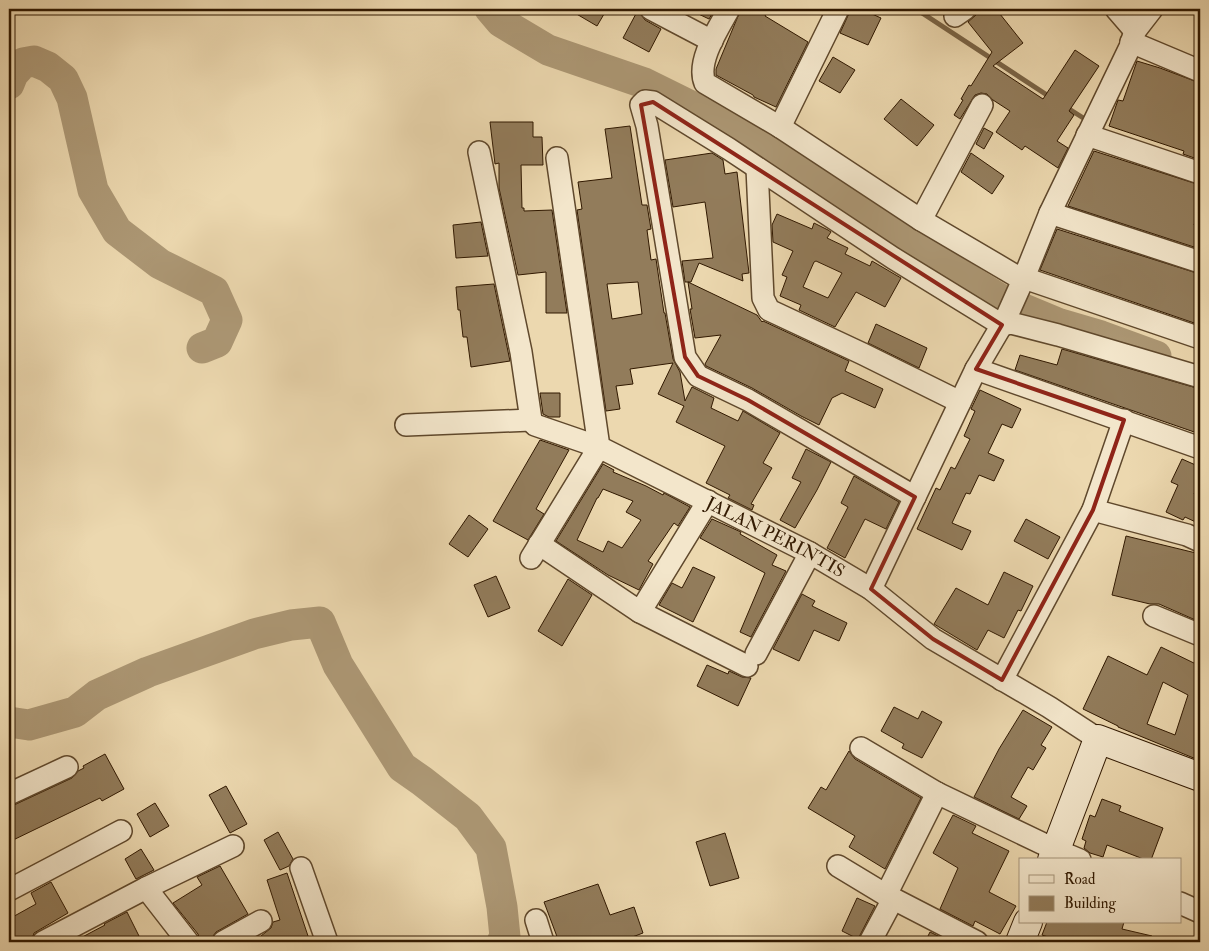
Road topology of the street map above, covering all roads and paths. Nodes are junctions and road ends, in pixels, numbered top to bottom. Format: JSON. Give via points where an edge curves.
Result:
{"nodes":[{"id":1,"x":651,"y":9,"type":"edge"},
{"id":2,"x":729,"y":9,"type":"edge"},
{"id":3,"x":838,"y":9,"type":"edge"},
{"id":4,"x":1116,"y":9,"type":"edge"},
{"id":5,"x":1152,"y":9,"type":"edge"},
{"id":6,"x":1133,"y":37,"type":"junction"},
{"id":7,"x":712,"y":41,"type":"junction"},
{"id":8,"x":1200,"y":72,"type":"edge"},
{"id":9,"x":982,"y":105,"type":"dead end"},
{"id":10,"x":780,"y":126,"type":"junction"},
{"id":11,"x":1087,"y":135,"type":"junction"},
{"id":12,"x":479,"y":152,"type":"dead end"},
{"id":13,"x":557,"y":158,"type":"dead end"},
{"id":14,"x":757,"y":168,"type":"junction"},
{"id":15,"x":1200,"y":173,"type":"edge"},
{"id":16,"x":1050,"y":212,"type":"junction"},
{"id":17,"x":921,"y":220,"type":"junction"},
{"id":18,"x":1200,"y":262,"type":"edge"},
{"id":19,"x":1023,"y":280,"type":"junction"},
{"id":20,"x":1004,"y":321,"type":"junction"},
{"id":21,"x":1200,"y":338,"type":"edge"},
{"id":22,"x":976,"y":369,"type":"junction"},
{"id":23,"x":1200,"y":377,"type":"edge"},
{"id":24,"x":960,"y":402,"type":"junction"},
{"id":25,"x":531,"y":420,"type":"junction"},
{"id":26,"x":1124,"y":420,"type":"junction"},
{"id":27,"x":406,"y":425,"type":"dead end"},
{"id":28,"x":599,"y":447,"type":"junction"},
{"id":29,"x":1200,"y":448,"type":"edge"},
{"id":30,"x":915,"y":497,"type":"junction"},
{"id":31,"x":708,"y":500,"type":"junction"},
{"id":32,"x":1093,"y":510,"type":"junction"},
{"id":33,"x":1200,"y":541,"type":"edge"},
{"id":34,"x":810,"y":553,"type":"junction"},
{"id":35,"x":871,"y":589,"type":"junction"},
{"id":36,"x":640,"y":612,"type":"junction"},
{"id":37,"x":1154,"y":616,"type":"dead end"},
{"id":38,"x":1200,"y":635,"type":"edge"},
{"id":39,"x":1002,"y":680,"type":"junction"},
{"id":40,"x":1098,"y":739,"type":"junction"},
{"id":41,"x":861,"y":748,"type":"dead end"},
{"id":42,"x":67,"y":767,"type":"dead end"},
{"id":43,"x":1200,"y":777,"type":"edge"},
{"id":44,"x":937,"y":793,"type":"junction"},
{"id":45,"x":9,"y":794,"type":"edge"},
{"id":46,"x":121,"y":831,"type":"dead end"},
{"id":47,"x":233,"y":846,"type":"dead end"},
{"id":48,"x":1063,"y":857,"type":"edge"},
{"id":49,"x":838,"y":866,"type":"dead end"},
{"id":50,"x":300,"y":868,"type":"dead end"},
{"id":51,"x":146,"y":888,"type":"junction"},
{"id":52,"x":9,"y":890,"type":"edge"},
{"id":53,"x":889,"y":897,"type":"junction"},
{"id":54,"x":1182,"y":904,"type":"edge"},
{"id":55,"x":1200,"y":912,"type":"edge"},
{"id":56,"x":536,"y":920,"type":"dead end"},
{"id":57,"x":261,"y":921,"type":"dead end"},
{"id":58,"x":1027,"y":924,"type":"edge"},
{"id":59,"x":43,"y":942,"type":"edge"},
{"id":60,"x":188,"y":942,"type":"edge"},
{"id":61,"x":223,"y":942,"type":"edge"},
{"id":62,"x":327,"y":942,"type":"edge"},
{"id":63,"x":543,"y":942,"type":"edge"},
{"id":64,"x":870,"y":942,"type":"edge"},
{"id":65,"x":977,"y":942,"type":"edge"},
{"id":66,"x":1020,"y":942,"type":"edge"}],
"edges":[{"from":1,"to":7,"type":"street"},
{"from":2,"to":7,"type":"street"},
{"from":3,"to":10,"type":"street"},
{"from":4,"to":6,"type":"street"},
{"from":5,"to":6,"type":"street"},
{"from":6,"to":8,"type":"street"},
{"from":6,"to":11,"type":"street"},
{"from":7,"to":10,"type":"street","via":[[701,75],[705,84]]},
{"from":9,"to":17,"type":"street"},
{"from":10,"to":17,"type":"street"},
{"from":11,"to":15,"type":"street"},
{"from":11,"to":16,"type":"street"},
{"from":12,"to":25,"type":"street"},
{"from":13,"to":28,"type":"street"},
{"from":14,"to":20,"type":"street","via":[[894,258]]},
{"from":14,"to":24,"type":"street","via":[[763,298],[769,310]]},
{"from":14,"to":30,"type":"street","via":[[652,102],[644,101],[641,105],[685,356],[698,376],[748,400]]},
{"from":16,"to":18,"type":"street"},
{"from":16,"to":19,"type":"street"},
{"from":17,"to":19,"type":"street"},
{"from":19,"to":20,"type":"street"},
{"from":19,"to":21,"type":"street"},
{"from":20,"to":22,"type":"street"},
{"from":20,"to":23,"type":"street"},
{"from":22,"to":24,"type":"street"},
{"from":22,"to":26,"type":"street"},
{"from":24,"to":30,"type":"street"},
{"from":25,"to":27,"type":"street"},
{"from":25,"to":28,"type":"street","name":"JALAN PERINTIS","via":[[535,425]]},
{"from":26,"to":29,"type":"street"},
{"from":26,"to":32,"type":"street"},
{"from":28,"to":31,"type":"street","name":"JALAN PERINTIS"},
{"from":28,"to":36,"type":"street","via":[[535,551]]},
{"from":30,"to":35,"type":"street"},
{"from":31,"to":34,"type":"street","name":"JALAN PERINTIS"},
{"from":31,"to":36,"type":"street"},
{"from":32,"to":33,"type":"street"},
{"from":32,"to":39,"type":"street"},
{"from":34,"to":35,"type":"street","name":"JALAN PERINTIS"},
{"from":34,"to":36,"type":"street","via":[[751,660]]},
{"from":35,"to":39,"type":"street","name":"JALAN PERINTIS","via":[[933,639]]},
{"from":37,"to":38,"type":"street"},
{"from":39,"to":40,"type":"street","name":"JALAN PERINTIS"},
{"from":40,"to":43,"type":"street","name":"JALAN PERINTIS"},
{"from":40,"to":48,"type":"street"},
{"from":41,"to":44,"type":"street"},
{"from":42,"to":45,"type":"street"},
{"from":44,"to":48,"type":"street"},
{"from":44,"to":53,"type":"street"},
{"from":46,"to":52,"type":"street"},
{"from":47,"to":51,"type":"street"},
{"from":49,"to":53,"type":"street"},
{"from":50,"to":62,"type":"street"},
{"from":51,"to":59,"type":"street"},
{"from":51,"to":60,"type":"street"},
{"from":53,"to":64,"type":"street"},
{"from":53,"to":65,"type":"street"},
{"from":54,"to":55,"type":"street"},
{"from":56,"to":63,"type":"street"},
{"from":57,"to":61,"type":"street"},
{"from":58,"to":66,"type":"street"}]}
